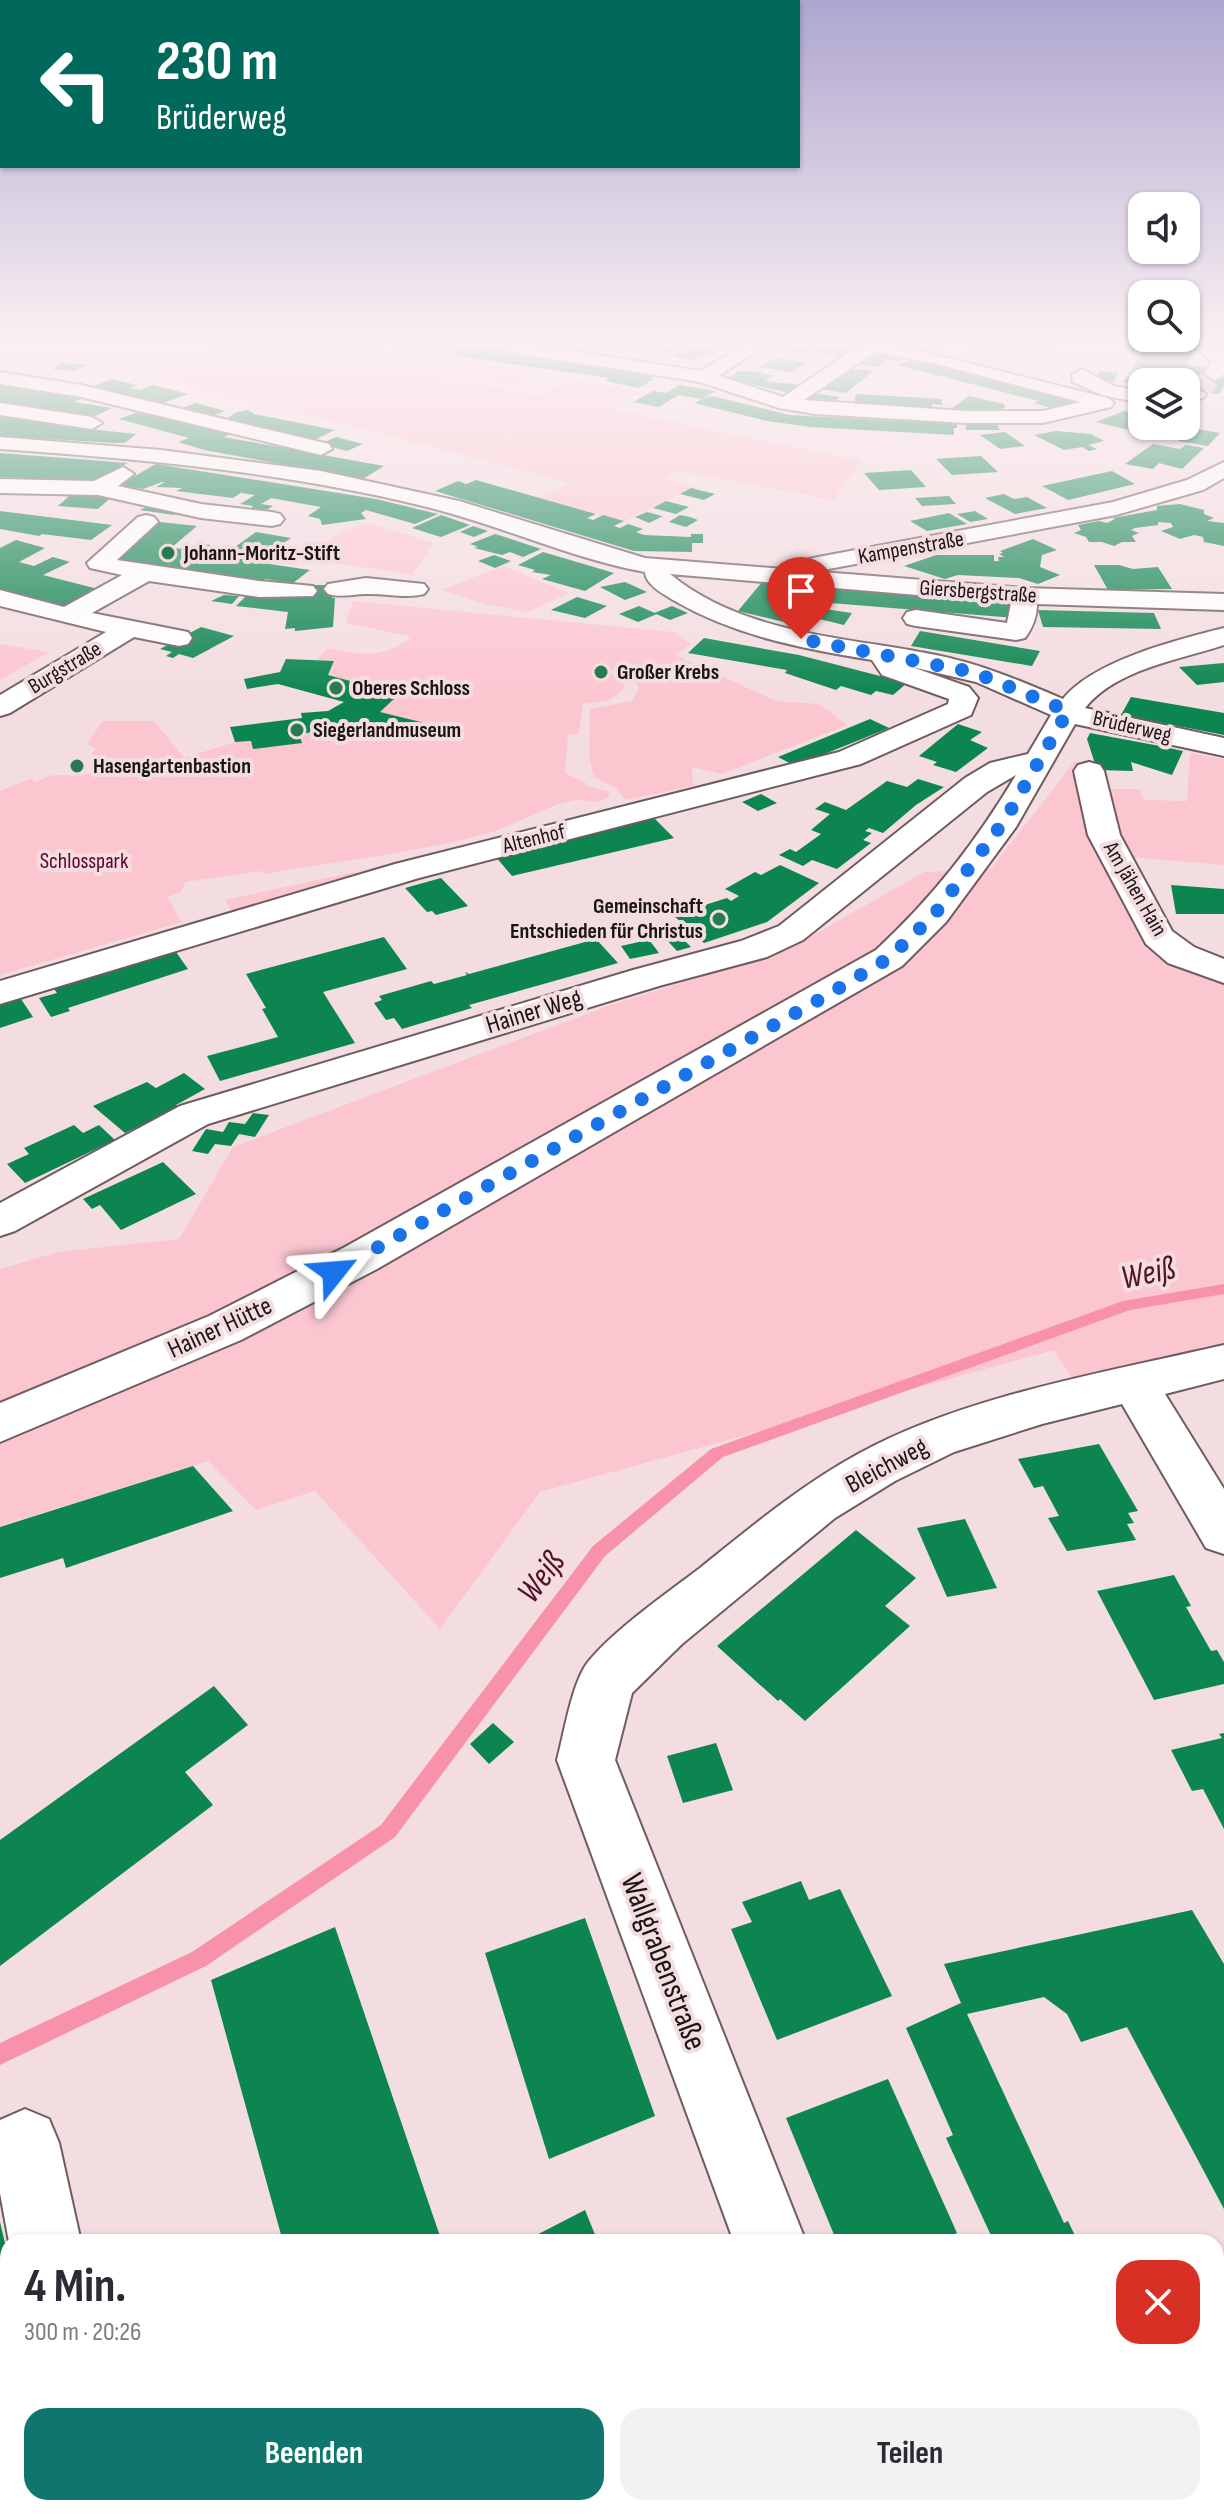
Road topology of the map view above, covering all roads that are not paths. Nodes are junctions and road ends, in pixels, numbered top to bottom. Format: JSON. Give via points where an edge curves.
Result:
{"nodes":[{"id":1,"x":145,"y":462,"type":"edge"},
{"id":2,"x":211,"y":462,"type":"edge"},
{"id":3,"x":1224,"y":469,"type":"edge"},
{"id":4,"x":410,"y":475,"type":"dead end"},
{"id":5,"x":0,"y":486,"type":"edge"},
{"id":6,"x":98,"y":488,"type":"junction"},
{"id":7,"x":387,"y":491,"type":"junction"},
{"id":8,"x":272,"y":519,"type":"dead end"},
{"id":9,"x":146,"y":522,"type":"dead end"},
{"id":10,"x":864,"y":527,"type":"dead end"},
{"id":11,"x":905,"y":549,"type":"junction"},
{"id":12,"x":660,"y":566,"type":"junction"},
{"id":13,"x":732,"y":570,"type":"junction"},
{"id":14,"x":145,"y":573,"type":"junction"},
{"id":15,"x":337,"y":589,"type":"dead end"},
{"id":16,"x":415,"y":589,"type":"dead end"},
{"id":17,"x":304,"y":591,"type":"dead end"},
{"id":18,"x":1024,"y":596,"type":"junction"},
{"id":19,"x":0,"y":598,"type":"edge"},
{"id":20,"x":1185,"y":602,"type":"junction"},
{"id":21,"x":1224,"y":602,"type":"edge"},
{"id":22,"x":1224,"y":610,"type":"edge"},
{"id":23,"x":67,"y":616,"type":"junction"},
{"id":24,"x":916,"y":618,"type":"dead end"},
{"id":25,"x":129,"y":629,"type":"junction"},
{"id":26,"x":693,"y":631,"type":"dead end"},
{"id":27,"x":1224,"y":636,"type":"edge"},
{"id":28,"x":179,"y":638,"type":"dead end"},
{"id":29,"x":870,"y":653,"type":"junction"},
{"id":30,"x":0,"y":707,"type":"edge"},
{"id":31,"x":1068,"y":711,"type":"junction"},
{"id":32,"x":1224,"y":747,"type":"edge"},
{"id":33,"x":1041,"y":760,"type":"junction"},
{"id":34,"x":1089,"y":771,"type":"dead end"},
{"id":35,"x":1224,"y":972,"type":"edge"},
{"id":36,"x":0,"y":993,"type":"edge"},
{"id":37,"x":0,"y":1221,"type":"edge"},
{"id":38,"x":1224,"y":1362,"type":"edge"},
{"id":39,"x":1134,"y":1383,"type":"junction"},
{"id":40,"x":0,"y":1423,"type":"edge"},
{"id":41,"x":1224,"y":1533,"type":"edge"},
{"id":42,"x":607,"y":1680,"type":"joint"},
{"id":43,"x":25,"y":2143,"type":"dead end"},
{"id":44,"x":43,"y":2234,"type":"edge"},
{"id":45,"x":767,"y":2234,"type":"edge"}],
"edges":[{"from":1,"to":6,"type":"street"},
{"from":2,"to":7,"type":"street"},
{"from":3,"to":11,"type":"street","name":"Kampenstraße","via":[[1195,485],[1140,502]]},
{"from":4,"to":7,"type":"street"},
{"from":5,"to":6,"type":"street"},
{"from":6,"to":8,"type":"street","via":[[201,511]]},
{"from":7,"to":12,"type":"street","via":[[619,560]]},
{"from":9,"to":14,"type":"street","via":[[99,563]]},
{"from":10,"to":11,"type":"street"},
{"from":11,"to":13,"type":"street","name":"Kampenstraße","via":[[835,562]]},
{"from":12,"to":13,"type":"street"},
{"from":12,"to":29,"type":"street","name":"Brüderweg","via":[[656,575],[662,582],[710,610],[745,624]]},
{"from":13,"to":18,"type":"street","name":"Giersbergstraße"},
{"from":14,"to":17,"type":"street"},
{"from":14,"to":23,"type":"street"},
{"from":15,"to":16,"type":"street"},
{"from":18,"to":20,"type":"street","name":"Giersbergstraße"},
{"from":18,"to":24,"type":"street","via":[[1024,615],[1016,632]]},
{"from":19,"to":23,"type":"street","name":"Burgstraße"},
{"from":20,"to":21,"type":"street","name":"Giersbergstraße"},
{"from":20,"to":22,"type":"street"},
{"from":23,"to":25,"type":"street","name":"Burgstraße"},
{"from":25,"to":28,"type":"street","name":"Burgstraße"},
{"from":25,"to":30,"type":"street","name":"Burgstraße"},
{"from":26,"to":29,"type":"street","name":"Brüderweg","via":[[821,655]]},
{"from":27,"to":31,"type":"street","name":"Hainer Hütte","via":[[1117,671],[1084,691]]},
{"from":29,"to":31,"type":"street","name":"Brüderweg","via":[[973,672]]},
{"from":29,"to":36,"type":"street","name":"Altenhof","via":[[892,669],[959,693],[964,698],[961,709],[837,762],[407,871]]},
{"from":31,"to":32,"type":"street","name":"Brüderweg"},
{"from":31,"to":33,"type":"street","name":"Hainer Hütte"},
{"from":33,"to":37,"type":"street","name":"Hainer Weg","via":[[1001,769],[976,785],[772,943],[194,1115]]},
{"from":33,"to":40,"type":"street","name":"Hainer Hütte","via":[[1005,820],[934,915],[889,958],[361,1258],[225,1328]]},
{"from":34,"to":35,"type":"street","name":"Am Jähen Hain","via":[[1104,835],[1158,937],[1181,955]]},
{"from":38,"to":39,"type":"street","name":"Bleichweg"},
{"from":39,"to":41,"type":"street"},
{"from":39,"to":42,"type":"street","name":"Bleichweg","via":[[937,1439],[877,1467],[817,1504]]},
{"from":42,"to":45,"type":"street","name":"Wallgrabenstraße","via":[[586,1760]]},
{"from":43,"to":44,"type":"street"}]}
